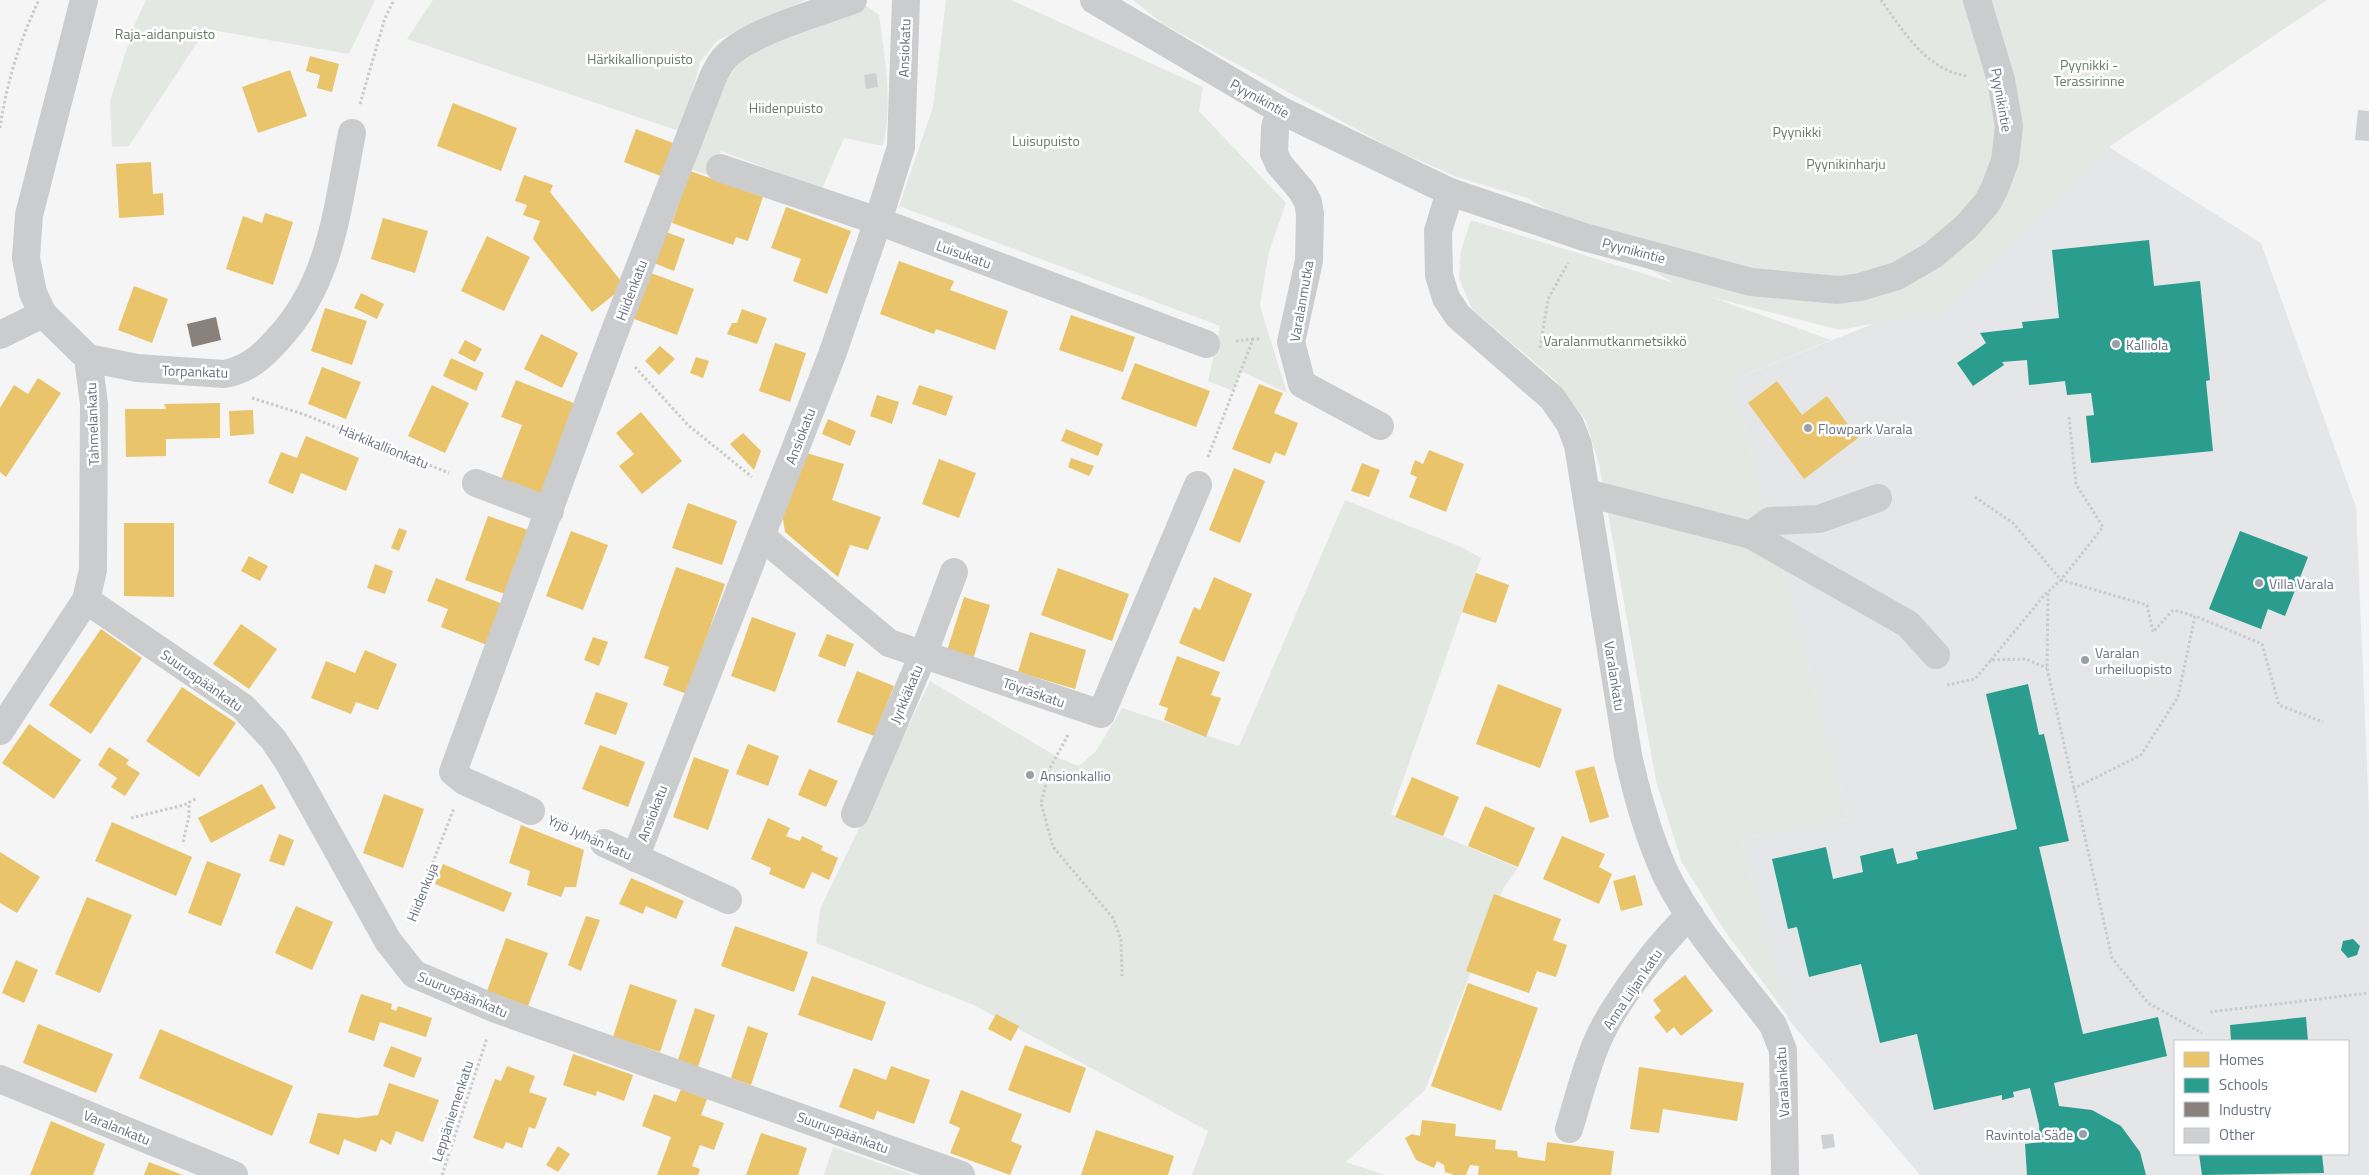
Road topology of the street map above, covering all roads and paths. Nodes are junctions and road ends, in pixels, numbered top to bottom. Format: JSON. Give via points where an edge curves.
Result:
{"nodes":[{"id":1,"x":39,"y":0,"type":"edge"},
{"id":2,"x":84,"y":0,"type":"edge"},
{"id":3,"x":394,"y":0,"type":"edge"},
{"id":4,"x":853,"y":0,"type":"edge"},
{"id":5,"x":906,"y":0,"type":"edge"},
{"id":6,"x":1094,"y":0,"type":"edge"},
{"id":7,"x":1881,"y":0,"type":"edge"},
{"id":8,"x":1977,"y":0,"type":"edge"},
{"id":9,"x":2001,"y":80,"type":"junction"},
{"id":10,"x":1280,"y":110,"type":"junction"},
{"id":11,"x":0,"y":128,"type":"edge"},
{"id":12,"x":352,"y":133,"type":"joint"},
{"id":13,"x":720,"y":168,"type":"dead end"},
{"id":14,"x":1450,"y":192,"type":"junction"},
{"id":15,"x":878,"y":221,"type":"junction"},
{"id":16,"x":1584,"y":237,"type":"junction"},
{"id":17,"x":43,"y":314,"type":"junction"},
{"id":18,"x":0,"y":334,"type":"edge"},
{"id":19,"x":611,"y":341,"type":"junction"},
{"id":20,"x":1291,"y":342,"type":"junction"},
{"id":21,"x":1206,"y":344,"type":"dead end"},
{"id":22,"x":88,"y":358,"type":"junction"},
{"id":23,"x":224,"y":374,"type":"junction"},
{"id":24,"x":1535,"y":383,"type":"junction"},
{"id":25,"x":2069,"y":417,"type":"dead end"},
{"id":26,"x":1380,"y":426,"type":"dead end"},
{"id":27,"x":476,"y":483,"type":"joint"},
{"id":28,"x":1198,"y":485,"type":"joint"},
{"id":29,"x":1587,"y":493,"type":"junction"},
{"id":30,"x":776,"y":496,"type":"junction"},
{"id":31,"x":1975,"y":497,"type":"dead end"},
{"id":32,"x":1878,"y":498,"type":"dead end"},
{"id":33,"x":550,"y":511,"type":"junction"},
{"id":34,"x":1752,"y":535,"type":"junction"},
{"id":35,"x":761,"y":536,"type":"junction"},
{"id":36,"x":954,"y":572,"type":"dead end"},
{"id":37,"x":2061,"y":580,"type":"junction"},
{"id":38,"x":2048,"y":592,"type":"junction"},
{"id":39,"x":86,"y":600,"type":"junction"},
{"id":40,"x":2195,"y":616,"type":"junction"},
{"id":41,"x":923,"y":654,"type":"junction"},
{"id":42,"x":1936,"y":655,"type":"dead end"},
{"id":43,"x":1991,"y":660,"type":"junction"},
{"id":44,"x":2047,"y":668,"type":"junction"},
{"id":45,"x":1942,"y":686,"type":"dead end"},
{"id":46,"x":1084,"y":708,"type":"junction"},
{"id":47,"x":2323,"y":722,"type":"dead end"},
{"id":48,"x":0,"y":731,"type":"edge"},
{"id":49,"x":453,"y":772,"type":"joint"},
{"id":50,"x":2073,"y":789,"type":"junction"},
{"id":51,"x":197,"y":798,"type":"dead end"},
{"id":52,"x":189,"y":802,"type":"junction"},
{"id":53,"x":531,"y":811,"type":"joint"},
{"id":54,"x":855,"y":814,"type":"dead end"},
{"id":55,"x":130,"y":818,"type":"dead end"},
{"id":56,"x":447,"y":830,"type":"dead end"},
{"id":57,"x":183,"y":842,"type":"dead end"},
{"id":58,"x":604,"y":843,"type":"joint"},
{"id":59,"x":635,"y":858,"type":"junction"},
{"id":60,"x":728,"y":900,"type":"dead end"},
{"id":61,"x":1690,"y":915,"type":"junction"},
{"id":62,"x":396,"y":954,"type":"junction"},
{"id":63,"x":1122,"y":976,"type":"dead end"},
{"id":64,"x":2369,"y":993,"type":"edge"},
{"id":65,"x":2210,"y":1012,"type":"dead end"},
{"id":66,"x":2202,"y":1033,"type":"dead end"},
{"id":67,"x":483,"y":1054,"type":"dead end"},
{"id":68,"x":0,"y":1079,"type":"edge"},
{"id":69,"x":1569,"y":1129,"type":"dead end"},
{"id":70,"x":234,"y":1175,"type":"edge"},
{"id":71,"x":442,"y":1175,"type":"edge"},
{"id":72,"x":961,"y":1175,"type":"edge"},
{"id":73,"x":1785,"y":1175,"type":"edge"}],
"edges":[{"from":1,"to":11,"type":"path","via":[[28,22],[6,94]]},
{"from":2,"to":17,"type":"street","via":[[29,215],[28,275]]},
{"from":3,"to":12,"type":"path","via":[[376,45]]},
{"from":4,"to":19,"type":"street","name":"Hiidenkatu","via":[[768,32],[741,45],[724,59],[713,77]]},
{"from":5,"to":15,"type":"street","name":"Ansiokatu","via":[[901,147]]},
{"from":6,"to":10,"type":"street","name":"Pyynikintie"},
{"from":7,"to":9,"type":"path","via":[[1923,54],[1956,75]]},
{"from":8,"to":9,"type":"street","name":"Pyynikintie"},
{"from":9,"to":16,"type":"street","name":"Pyynikintie","via":[[2010,126],[2009,145],[1987,203],[1951,242],[1897,276],[1860,288],[1838,290],[1751,282]]},
{"from":10,"to":14,"type":"street","name":"Pyynikintie"},
{"from":10,"to":20,"type":"street","name":"Varalanmutka","via":[[1274,153],[1302,191],[1310,214],[1309,261]]},
{"from":12,"to":23,"type":"street","name":"Torpankatu","via":[[329,250],[310,295],[297,317],[264,355],[238,372]]},
{"from":13,"to":15,"type":"street","name":"Luisukatu"},
{"from":14,"to":16,"type":"street","name":"Pyynikintie"},
{"from":14,"to":24,"type":"street","name":"Varalankatu","via":[[1438,231],[1439,275],[1446,298],[1458,316]]},
{"from":15,"to":21,"type":"street","name":"Luisukatu"},
{"from":15,"to":30,"type":"street","name":"Ansiokatu","via":[[832,355]]},
{"from":16,"to":24,"type":"path","via":[[1548,299]]},
{"from":17,"to":18,"type":"street"},
{"from":17,"to":22,"type":"street"},
{"from":19,"to":30,"type":"path","via":[[688,425]]},
{"from":19,"to":33,"type":"street","name":"Hiidenkatu"},
{"from":20,"to":26,"type":"street","name":"Varalanmutka","via":[[1302,384]]},
{"from":20,"to":28,"type":"path","via":[[1253,339]]},
{"from":22,"to":23,"type":"street","name":"Torpankatu","via":[[137,368]]},
{"from":22,"to":39,"type":"street","name":"Tahmelankatu","via":[[94,404],[93,570]]},
{"from":23,"to":27,"type":"path","name":"Härkikallionkatu","via":[[239,395],[303,414]]},
{"from":24,"to":29,"type":"street","name":"Varalankatu","via":[[1552,398],[1570,424],[1578,445]]},
{"from":25,"to":37,"type":"path","via":[[2076,484],[2102,527]]},
{"from":27,"to":33,"type":"street"},
{"from":28,"to":46,"type":"street","name":"Töyräskatu","via":[[1102,714]]},
{"from":29,"to":34,"type":"street"},
{"from":29,"to":61,"type":"street","name":"Varalankatu","via":[[1637,796],[1667,876]]},
{"from":30,"to":35,"type":"street","name":"Ansiokatu"},
{"from":31,"to":37,"type":"path","via":[[2014,523]]},
{"from":32,"to":34,"type":"street","via":[[1819,519],[1770,521]]},
{"from":33,"to":49,"type":"street","name":"Hiidenkatu"},
{"from":34,"to":42,"type":"street","via":[[1908,624]]},
{"from":35,"to":41,"type":"street","name":"Töyräskatu","via":[[889,642]]},
{"from":35,"to":59,"type":"street","name":"Ansiokatu"},
{"from":36,"to":41,"type":"street","name":"Jyrkkäkatu"},
{"from":37,"to":38,"type":"path"},
{"from":37,"to":40,"type":"path","via":[[2147,605],[2153,632],[2173,610]]},
{"from":38,"to":43,"type":"path"},
{"from":38,"to":44,"type":"path"},
{"from":39,"to":48,"type":"street","name":"Tahmelankatu"},
{"from":39,"to":62,"type":"street","name":"Suuruspäänkatu","via":[[243,707],[273,739]]},
{"from":40,"to":47,"type":"path","via":[[2262,644],[2279,705]]},
{"from":40,"to":50,"type":"path","via":[[2178,697],[2140,755]]},
{"from":41,"to":46,"type":"street","name":"Töyräskatu"},
{"from":41,"to":54,"type":"street","name":"Jyrkkäkatu"},
{"from":43,"to":44,"type":"path","via":[[2026,659]]},
{"from":43,"to":45,"type":"path","via":[[1975,679]]},
{"from":44,"to":50,"type":"path"},
{"from":46,"to":63,"type":"path","via":[[1050,768],[1041,803],[1053,847],[1113,918],[1121,940]]},
{"from":49,"to":53,"type":"street","name":"Yrjö Jylhän katu","via":[[464,781]]},
{"from":50,"to":66,"type":"path","via":[[2112,958],[2148,1004]]},
{"from":51,"to":52,"type":"path"},
{"from":52,"to":55,"type":"path"},
{"from":52,"to":57,"type":"path"},
{"from":53,"to":58,"type":"path","name":"Yrjö Jylhän katu"},
{"from":56,"to":62,"type":"path","name":"Hiidenkuja"},
{"from":58,"to":59,"type":"street","name":"Yrjö Jylhän katu"},
{"from":59,"to":60,"type":"street","name":"Yrjö Jylhän katu"},
{"from":61,"to":69,"type":"street","name":"Anna Liljan katu","via":[[1671,933],[1612,1014],[1597,1041]]},
{"from":61,"to":73,"type":"street","name":"Varalankatu","via":[[1773,1024],[1779,1038],[1783,1050]]},
{"from":62,"to":72,"type":"street","name":"Suuruspäänkatu","via":[[414,974],[496,1010]]},
{"from":64,"to":65,"type":"path"},
{"from":67,"to":71,"type":"path","name":"Leppäniemenkatu"},
{"from":68,"to":70,"type":"street","name":"Varalankatu"}]}
